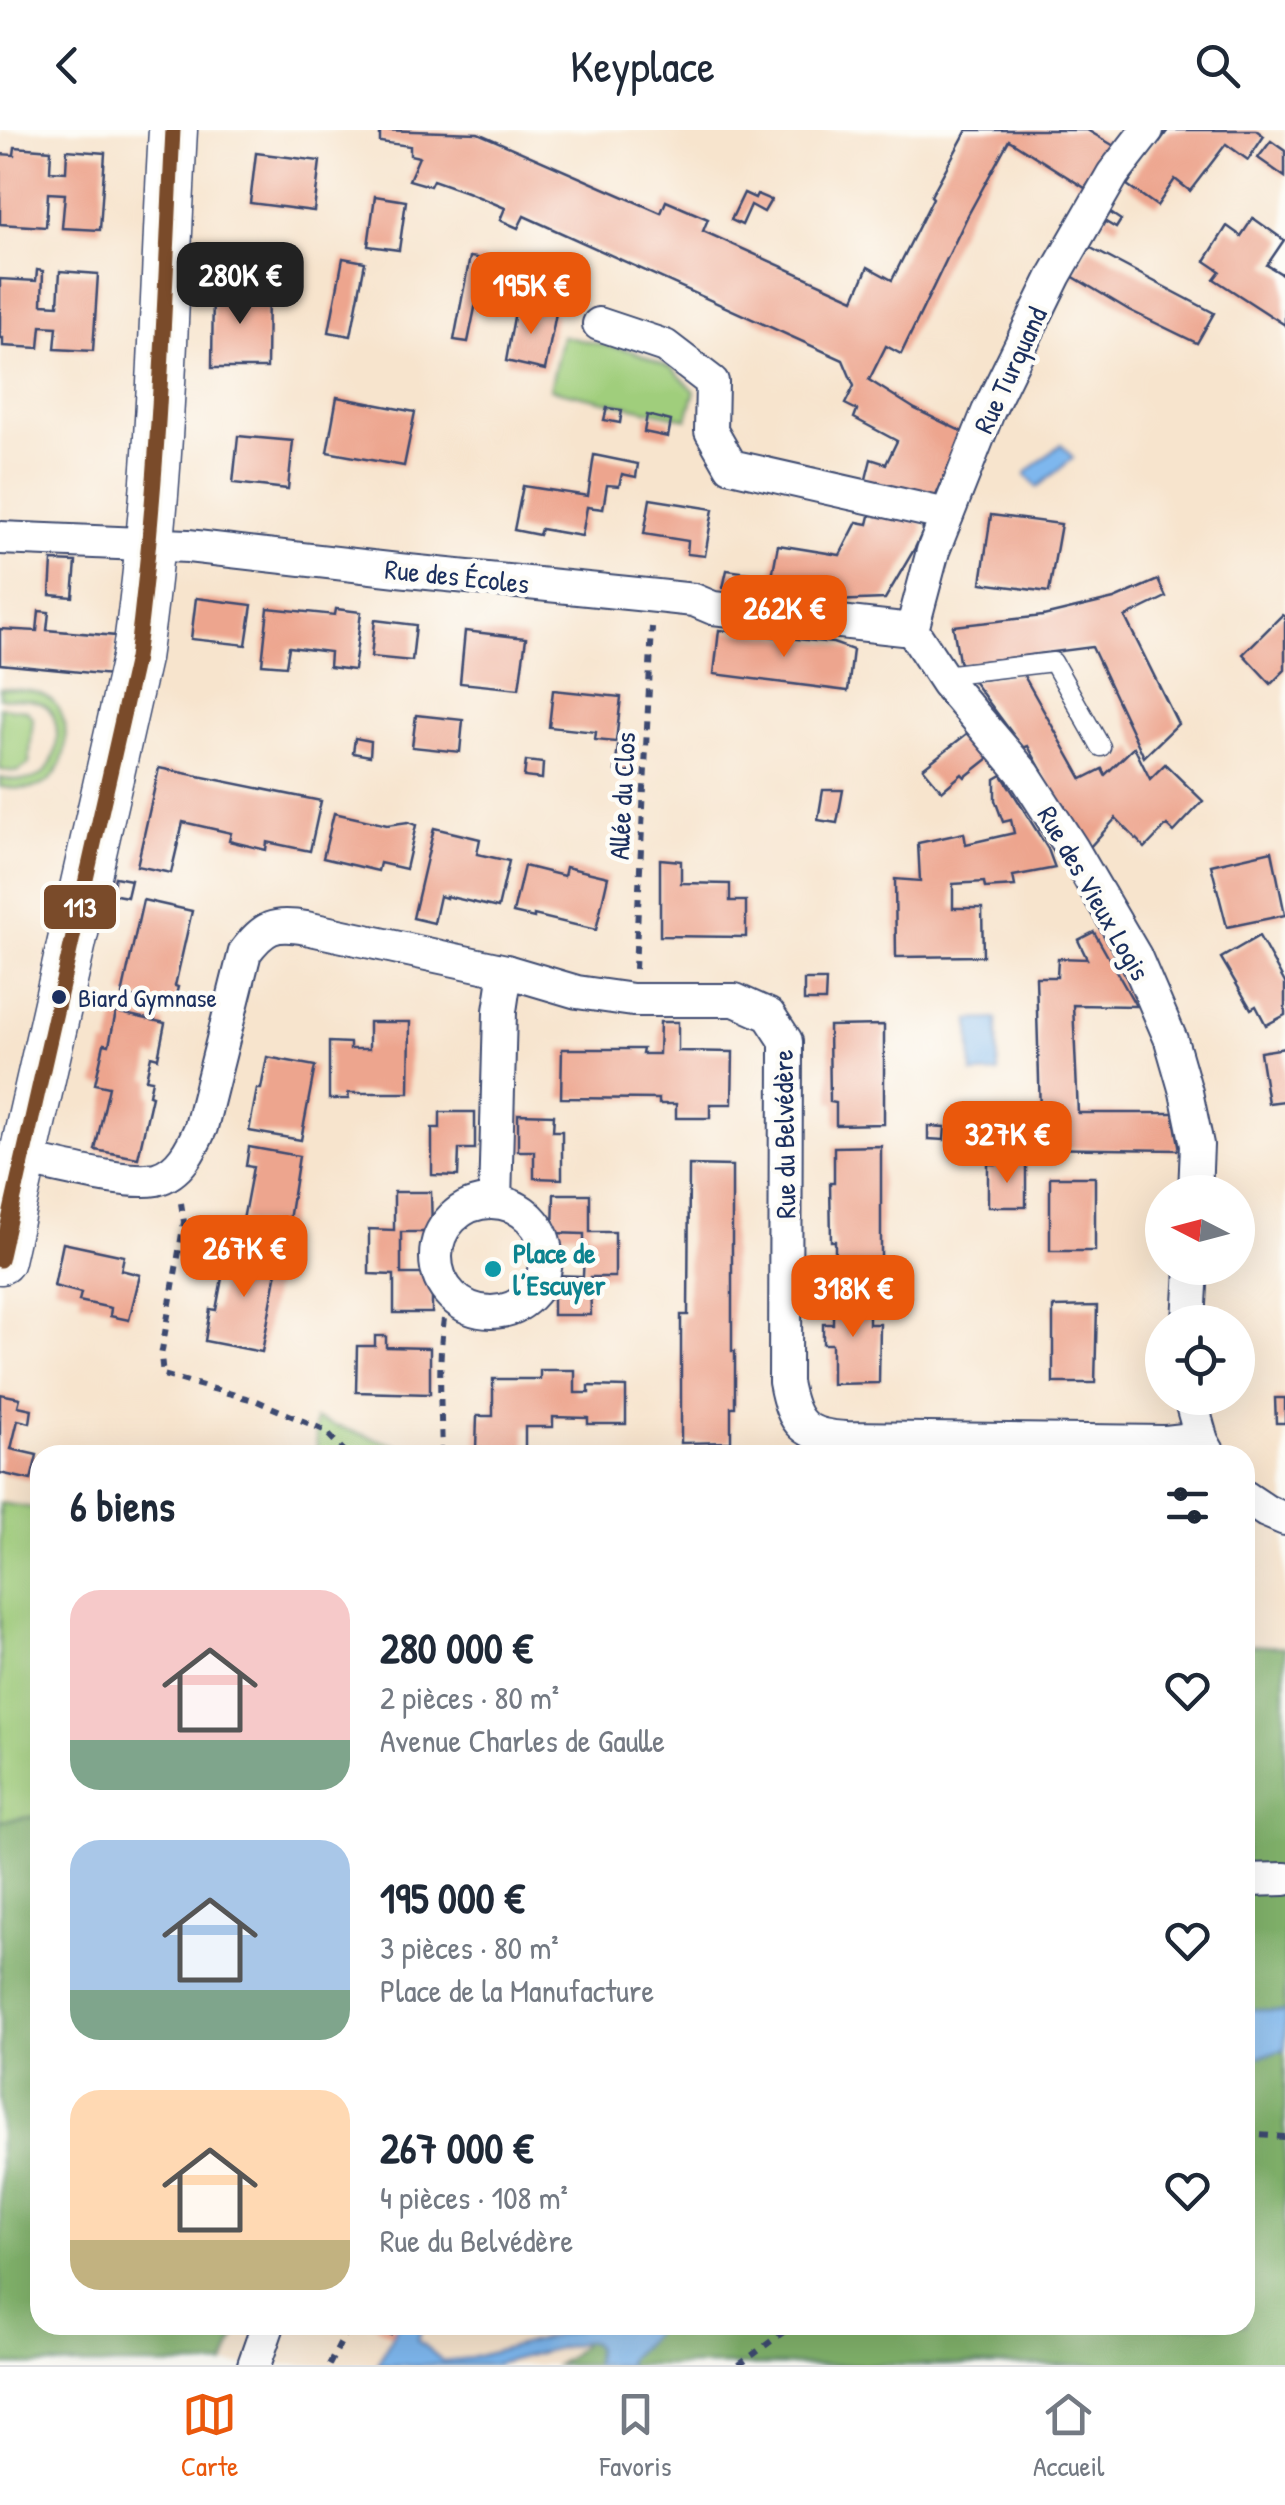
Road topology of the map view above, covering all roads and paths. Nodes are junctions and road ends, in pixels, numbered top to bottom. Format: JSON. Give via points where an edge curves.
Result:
{"nodes":[{"id":1,"x":172,"y":130,"type":"edge"},
{"id":2,"x":1147,"y":130,"type":"edge"},
{"id":3,"x":599,"y":324,"type":"dead end"},
{"id":4,"x":947,"y":515,"type":"junction"},
{"id":5,"x":0,"y":538,"type":"edge"},
{"id":6,"x":150,"y":544,"type":"junction"},
{"id":7,"x":656,"y":596,"type":"junction"},
{"id":8,"x":912,"y":630,"type":"junction"},
{"id":9,"x":943,"y":674,"type":"junction"},
{"id":10,"x":1101,"y":747,"type":"dead end"},
{"id":11,"x":506,"y":971,"type":"junction"},
{"id":12,"x":634,"y":1000,"type":"junction"},
{"id":13,"x":22,"y":1158,"type":"junction"},
{"id":14,"x":176,"y":1167,"type":"junction"},
{"id":15,"x":1195,"y":1175,"type":"edge"},
{"id":16,"x":495,"y":1202,"type":"junction"},
{"id":17,"x":0,"y":1260,"type":"edge"},
{"id":18,"x":450,"y":1293,"type":"junction"},
{"id":19,"x":1181,"y":1415,"type":"edge"},
{"id":20,"x":338,"y":1445,"type":"edge"},
{"id":21,"x":442,"y":1445,"type":"edge"},
{"id":22,"x":1118,"y":1445,"type":"edge"},
{"id":23,"x":1191,"y":1445,"type":"edge"},
{"id":24,"x":1255,"y":1504,"type":"edge"},
{"id":25,"x":1285,"y":1519,"type":"edge"},
{"id":26,"x":1255,"y":1522,"type":"edge"},
{"id":27,"x":1285,"y":1530,"type":"edge"},
{"id":28,"x":1285,"y":1879,"type":"edge"},
{"id":29,"x":1255,"y":1880,"type":"edge"},
{"id":30,"x":1255,"y":2134,"type":"edge"},
{"id":31,"x":1285,"y":2136,"type":"edge"},
{"id":32,"x":264,"y":2335,"type":"edge"},
{"id":33,"x":345,"y":2335,"type":"edge"},
{"id":34,"x":779,"y":2335,"type":"edge"},
{"id":35,"x":254,"y":2365,"type":"edge"},
{"id":36,"x":329,"y":2365,"type":"edge"},
{"id":37,"x":738,"y":2365,"type":"edge"}],
"edges":[{"from":1,"to":6,"type":"street"},
{"from":2,"to":4,"type":"street","name":"Rue Turquand","via":[[1113,174],[1055,276],[988,412]]},
{"from":3,"to":4,"type":"street","via":[[665,346],[712,382],[711,431],[731,466]]},
{"from":4,"to":8,"type":"street","name":"Rue Turquand"},
{"from":5,"to":6,"type":"street","name":"Rue des Écoles"},
{"from":6,"to":7,"type":"street","name":"Rue des Écoles"},
{"from":6,"to":13,"type":"street","via":[[136,658]]},
{"from":7,"to":8,"type":"street","name":"Rue des Écoles"},
{"from":7,"to":12,"type":"path","name":"Allée du Clos"},
{"from":8,"to":9,"type":"street","name":"Rue des Vieux Logis"},
{"from":9,"to":10,"type":"lane","via":[[1053,662]]},
{"from":9,"to":15,"type":"street","name":"Rue des Vieux Logis","via":[[1024,774],[1135,956],[1186,1092]]},
{"from":11,"to":12,"type":"street","name":"Rue du Belvédère"},
{"from":11,"to":14,"type":"street","name":"Rue du Belvédère","via":[[289,924],[271,927],[245,952],[201,1126]]},
{"from":11,"to":16,"type":"street"},
{"from":12,"to":22,"type":"street","name":"Rue du Belvédère","via":[[735,1000],[769,1016],[786,1041],[785,1382],[802,1426],[823,1437]]},
{"from":13,"to":14,"type":"street","via":[[129,1180],[158,1178]]},
{"from":13,"to":17,"type":"street"},
{"from":14,"to":20,"type":"path","via":[[184,1222],[163,1375],[257,1401],[324,1430]]},
{"from":16,"to":18,"type":"street","via":[[467,1207],[439,1239],[437,1267]]},
{"from":16,"to":18,"type":"street","via":[[522,1211],[540,1233],[543,1275],[526,1298],[501,1311],[473,1309]]},
{"from":18,"to":21,"type":"path","via":[[440,1350]]},
{"from":19,"to":23,"type":"street","via":[[1178,1426]]},
{"from":24,"to":25,"type":"street"},
{"from":26,"to":27,"type":"street"},
{"from":28,"to":29,"type":"street"},
{"from":30,"to":31,"type":"path"},
{"from":32,"to":35,"type":"street"},
{"from":33,"to":36,"type":"path"},
{"from":34,"to":37,"type":"path"}]}
